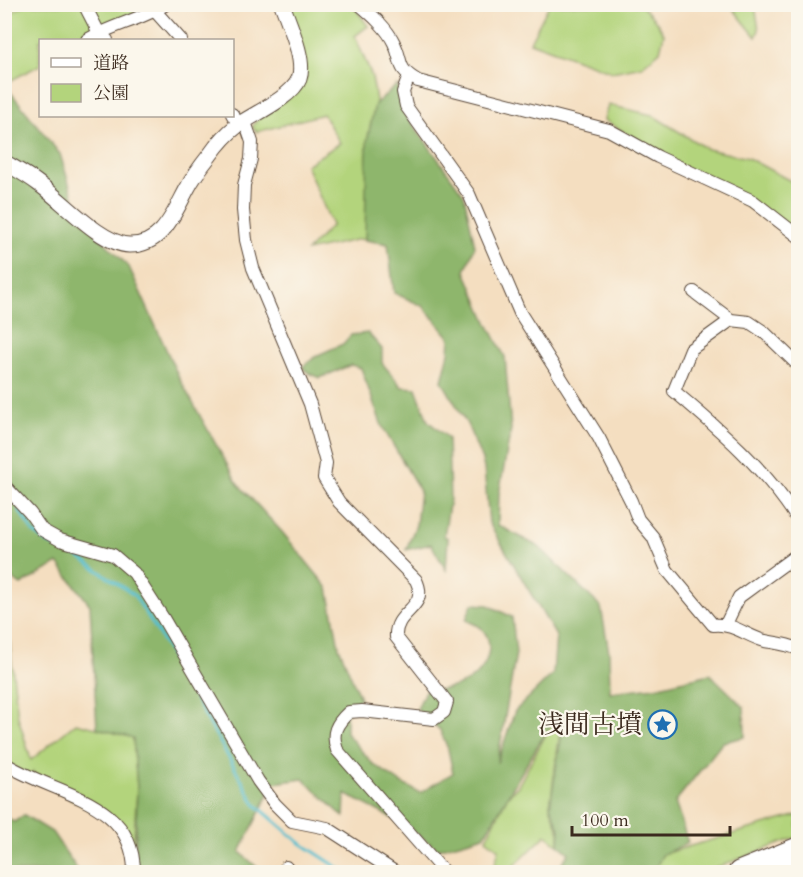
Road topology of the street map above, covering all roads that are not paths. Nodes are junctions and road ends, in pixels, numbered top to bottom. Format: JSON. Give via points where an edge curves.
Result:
{"nodes":[{"id":1,"x":84,"y":4,"type":"edge"},
{"id":2,"x":282,"y":4,"type":"edge"},
{"id":3,"x":359,"y":4,"type":"edge"},
{"id":4,"x":161,"y":8,"type":"edge"},
{"id":5,"x":103,"y":37,"type":"edge"},
{"id":6,"x":180,"y":39,"type":"edge"},
{"id":7,"x":410,"y":76,"type":"junction"},
{"id":8,"x":239,"y":120,"type":"edge"},
{"id":9,"x":4,"y":162,"type":"edge"},
{"id":10,"x":798,"y":236,"type":"edge"},
{"id":11,"x":694,"y":292,"type":"dead end"},
{"id":12,"x":731,"y":320,"type":"junction"},
{"id":13,"x":798,"y":365,"type":"edge"},
{"id":14,"x":4,"y":485,"type":"edge"},
{"id":15,"x":798,"y":520,"type":"edge"},
{"id":16,"x":798,"y":554,"type":"edge"},
{"id":17,"x":726,"y":624,"type":"junction"},
{"id":18,"x":798,"y":649,"type":"edge"},
{"id":19,"x":4,"y":763,"type":"edge"},
{"id":20,"x":798,"y":848,"type":"edge"},
{"id":21,"x":798,"y":868,"type":"edge"},
{"id":22,"x":134,"y":873,"type":"edge"},
{"id":23,"x":395,"y":873,"type":"edge"},
{"id":24,"x":444,"y":873,"type":"edge"},
{"id":25,"x":739,"y":873,"type":"edge"},
{"id":26,"x":787,"y":873,"type":"edge"}],
"edges":[{"from":1,"to":5,"type":"street"},
{"from":2,"to":8,"type":"street","via":[[300,57],[298,82],[291,91]]},
{"from":3,"to":7,"type":"street","via":[[394,41],[403,71]]},
{"from":4,"to":5,"type":"street"},
{"from":4,"to":6,"type":"street"},
{"from":7,"to":10,"type":"street","via":[[442,89],[609,130],[753,201]]},
{"from":7,"to":17,"type":"street","via":[[404,92],[406,106],[469,194],[520,313],[599,438],[667,570],[713,625]]},
{"from":8,"to":9,"type":"street","via":[[210,154],[159,234],[130,245],[115,243],[99,233],[38,183]]},
{"from":8,"to":24,"type":"street","via":[[252,142],[244,185],[246,240],[253,268],[310,404],[326,463],[324,478],[339,502],[416,580],[421,590],[419,600],[395,629],[396,637],[447,702],[444,712],[434,718],[349,712],[335,727],[334,740],[337,750]]},
{"from":11,"to":12,"type":"street"},
{"from":12,"to":13,"type":"street","via":[[749,322],[764,332]]},
{"from":12,"to":15,"type":"street","via":[[691,349],[674,391],[713,424],[782,494]]},
{"from":14,"to":23,"type":"street","via":[[42,531],[113,555],[134,573],[258,781],[292,821],[327,828]]},
{"from":16,"to":17,"type":"street","via":[[739,597]]},
{"from":17,"to":18,"type":"street"},
{"from":19,"to":22,"type":"street","via":[[101,809],[124,831],[134,855]]},
{"from":20,"to":25,"type":"highway"},
{"from":21,"to":26,"type":"highway"}]}
